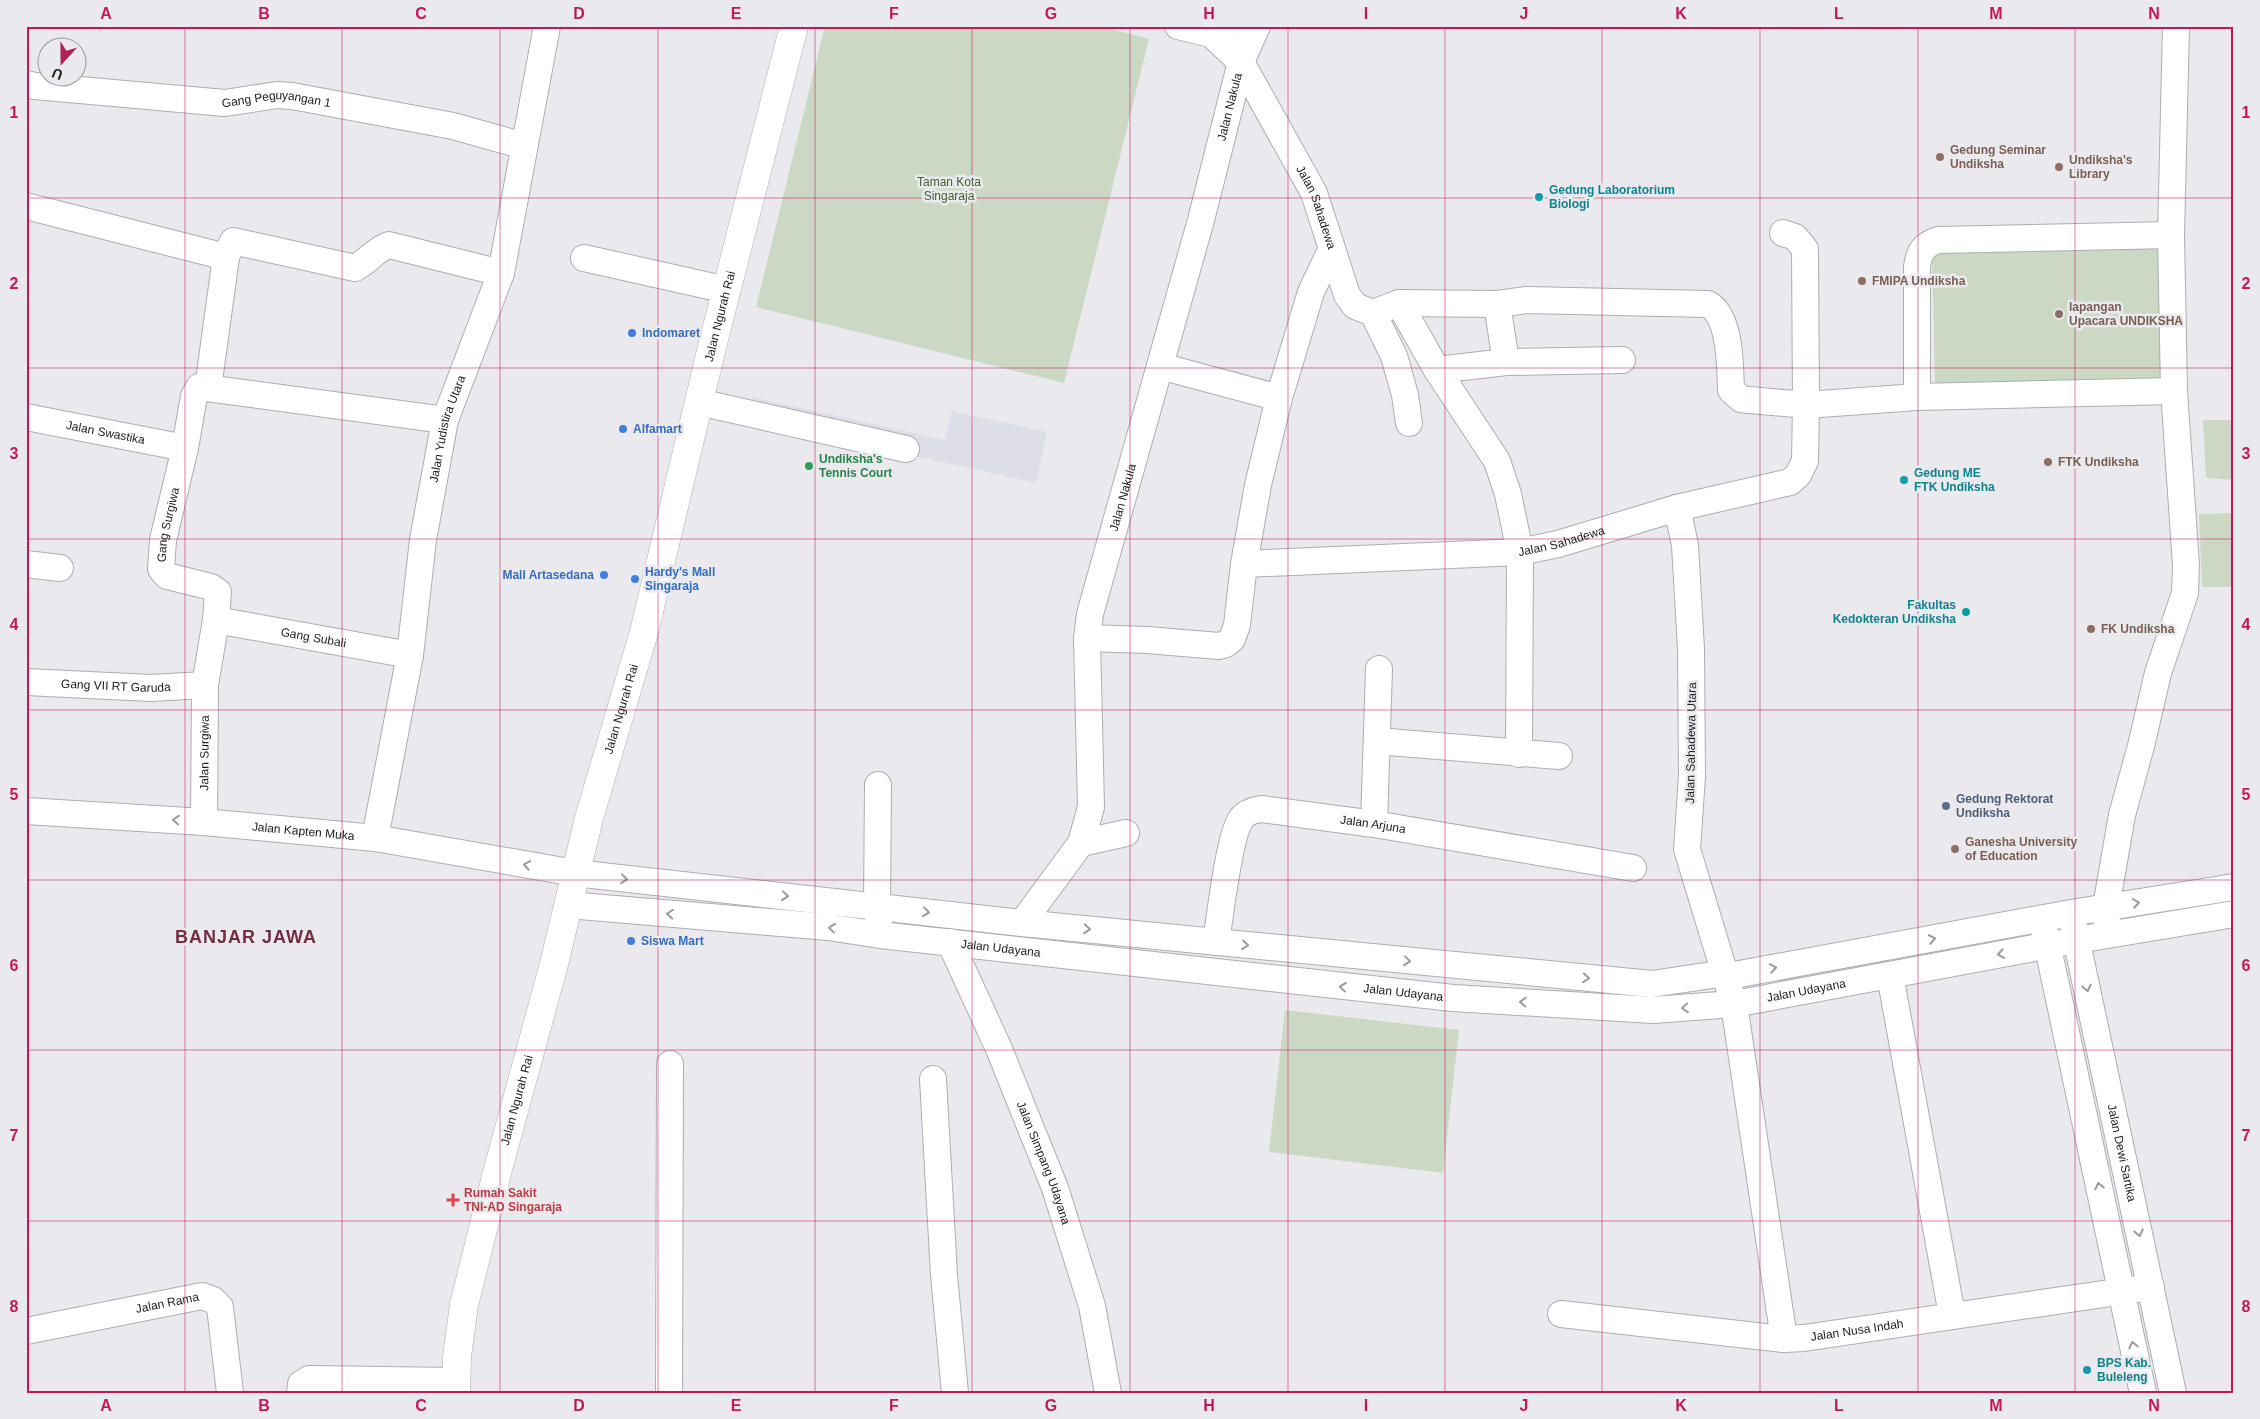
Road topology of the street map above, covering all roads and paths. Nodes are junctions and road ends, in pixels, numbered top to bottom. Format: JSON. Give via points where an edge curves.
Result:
{"nodes":[{"id":1,"x":547,"y":26,"type":"edge"},
{"id":2,"x":794,"y":26,"type":"edge"},
{"id":3,"x":1178,"y":26,"type":"edge"},
{"id":4,"x":1236,"y":26,"type":"edge"},
{"id":5,"x":1257,"y":26,"type":"edge"},
{"id":6,"x":2176,"y":26,"type":"edge"},
{"id":7,"x":1211,"y":34,"type":"junction"},
{"id":8,"x":1241,"y":62,"type":"junction"},
{"id":9,"x":26,"y":84,"type":"edge"},
{"id":10,"x":524,"y":146,"type":"junction"},
{"id":11,"x":26,"y":206,"type":"edge"},
{"id":12,"x":1783,"y":233,"type":"dead end"},
{"id":13,"x":2171,"y":235,"type":"junction"},
{"id":14,"x":1332,"y":248,"type":"junction"},
{"id":15,"x":229,"y":249,"type":"junction"},
{"id":16,"x":584,"y":258,"type":"dead end"},
{"id":17,"x":501,"y":272,"type":"junction"},
{"id":18,"x":727,"y":290,"type":"junction"},
{"id":19,"x":1399,"y":303,"type":"junction"},
{"id":20,"x":1497,"y":304,"type":"junction"},
{"id":21,"x":1373,"y":313,"type":"junction"},
{"id":22,"x":1622,"y":360,"type":"dead end"},
{"id":23,"x":1506,"y":362,"type":"junction"},
{"id":24,"x":1160,"y":366,"type":"junction"},
{"id":25,"x":1437,"y":370,"type":"junction"},
{"id":26,"x":204,"y":388,"type":"junction"},
{"id":27,"x":2174,"y":391,"type":"junction"},
{"id":28,"x":1918,"y":397,"type":"junction"},
{"id":29,"x":1280,"y":398,"type":"junction"},
{"id":30,"x":699,"y":402,"type":"junction"},
{"id":31,"x":1806,"y":405,"type":"junction"},
{"id":32,"x":26,"y":417,"type":"edge"},
{"id":33,"x":444,"y":420,"type":"junction"},
{"id":34,"x":1409,"y":423,"type":"dead end"},
{"id":35,"x":185,"y":448,"type":"junction"},
{"id":36,"x":906,"y":449,"type":"dead end"},
{"id":37,"x":1677,"y":508,"type":"junction"},
{"id":38,"x":1520,"y":552,"type":"junction"},
{"id":39,"x":26,"y":564,"type":"edge"},
{"id":40,"x":1244,"y":564,"type":"junction"},
{"id":41,"x":60,"y":568,"type":"dead end"},
{"id":42,"x":216,"y":620,"type":"junction"},
{"id":43,"x":1087,"y":638,"type":"junction"},
{"id":44,"x":410,"y":655,"type":"junction"},
{"id":45,"x":1379,"y":669,"type":"dead end"},
{"id":46,"x":26,"y":682,"type":"edge"},
{"id":47,"x":205,"y":685,"type":"junction"},
{"id":48,"x":1377,"y":741,"type":"junction"},
{"id":49,"x":1519,"y":754,"type":"junction"},
{"id":50,"x":1559,"y":756,"type":"dead end"},
{"id":51,"x":878,"y":785,"type":"dead end"},
{"id":52,"x":26,"y":811,"type":"edge"},
{"id":53,"x":204,"y":822,"type":"junction"},
{"id":54,"x":1374,"y":824,"type":"junction"},
{"id":55,"x":1126,"y":834,"type":"dead end"},
{"id":56,"x":375,"y":838,"type":"junction"},
{"id":57,"x":1081,"y":843,"type":"junction"},
{"id":58,"x":1633,"y":868,"type":"dead end"},
{"id":59,"x":575,"y":873,"type":"junction"},
{"id":60,"x":2234,"y":887,"type":"edge"},
{"id":61,"x":568,"y":905,"type":"junction"},
{"id":62,"x":877,"y":906,"type":"junction"},
{"id":63,"x":2106,"y":907,"type":"junction"},
{"id":64,"x":2071,"y":913,"type":"junction"},
{"id":65,"x":2234,"y":914,"type":"edge"},
{"id":66,"x":2042,"y":919,"type":"junction"},
{"id":67,"x":1022,"y":923,"type":"junction"},
{"id":68,"x":880,"y":935,"type":"junction"},
{"id":69,"x":2108,"y":935,"type":"junction"},
{"id":70,"x":1179,"y":938,"type":"junction"},
{"id":71,"x":2077,"y":940,"type":"junction"},
{"id":72,"x":950,"y":942,"type":"junction"},
{"id":73,"x":1216,"y":942,"type":"junction"},
{"id":74,"x":2049,"y":946,"type":"junction"},
{"id":75,"x":1456,"y":966,"type":"junction"},
{"id":76,"x":1176,"y":969,"type":"junction"},
{"id":77,"x":1725,"y":973,"type":"junction"},
{"id":78,"x":1890,"y":975,"type":"junction"},
{"id":79,"x":1453,"y":998,"type":"junction"},
{"id":80,"x":1734,"y":1004,"type":"junction"},
{"id":81,"x":670,"y":1064,"type":"dead end"},
{"id":82,"x":934,"y":1079,"type":"dead end"},
{"id":83,"x":2151,"y":1287,"type":"junction"},
{"id":84,"x":2122,"y":1291,"type":"junction"},
{"id":85,"x":1561,"y":1314,"type":"dead end"},
{"id":86,"x":1952,"y":1315,"type":"junction"},
{"id":87,"x":26,"y":1331,"type":"edge"},
{"id":88,"x":1784,"y":1339,"type":"junction"},
{"id":89,"x":456,"y":1387,"type":"edge"},
{"id":90,"x":230,"y":1393,"type":"edge"},
{"id":91,"x":300,"y":1393,"type":"edge"},
{"id":92,"x":670,"y":1393,"type":"edge"},
{"id":93,"x":955,"y":1393,"type":"edge"},
{"id":94,"x":1108,"y":1393,"type":"edge"},
{"id":95,"x":2143,"y":1393,"type":"edge"},
{"id":96,"x":2173,"y":1393,"type":"edge"}],
"edges":[{"from":1,"to":10,"type":"street","name":"Jalan Yudistira Utara"},
{"from":2,"to":18,"type":"highway","name":"Jalan Ngurah Rai"},
{"from":3,"to":7,"type":"street"},
{"from":4,"to":7,"type":"street"},
{"from":5,"to":8,"type":"street","name":"Jalan Nakula"},
{"from":6,"to":13,"type":"street"},
{"from":7,"to":8,"type":"street","name":"Jalan Sahadewa"},
{"from":8,"to":14,"type":"street","name":"Jalan Sahadewa","via":[[1314,193]]},
{"from":8,"to":24,"type":"street","name":"Jalan Nakula"},
{"from":9,"to":10,"type":"street","name":"Gang Peguyangan 1","via":[[225,103],[276,95],[292,96],[453,126]]},
{"from":10,"to":17,"type":"street","name":"Jalan Yudistira Utara"},
{"from":11,"to":15,"type":"street"},
{"from":12,"to":31,"type":"street","name":"Jalan Sahadewa","via":[[1795,236],[1805,249]]},
{"from":13,"to":27,"type":"street"},
{"from":13,"to":28,"type":"street","via":[[1938,240],[1927,243],[1918,255],[1917,267]]},
{"from":14,"to":21,"type":"street","via":[[1347,295],[1355,306]]},
{"from":14,"to":29,"type":"street","name":"Jalan Sahadewa","via":[[1311,292]]},
{"from":15,"to":17,"type":"street","via":[[355,268],[364,264],[374,252],[389,245]]},
{"from":15,"to":26,"type":"street","name":"Gang Surgiwa"},
{"from":16,"to":18,"type":"street"},
{"from":17,"to":33,"type":"street","name":"Jalan Yudistira Utara"},
{"from":18,"to":30,"type":"highway","name":"Jalan Ngurah Rai"},
{"from":19,"to":20,"type":"street"},
{"from":19,"to":21,"type":"street"},
{"from":19,"to":25,"type":"street"},
{"from":20,"to":23,"type":"street"},
{"from":20,"to":31,"type":"street","via":[[1527,300],[1708,304],[1718,313],[1728,342],[1731,390],[1741,399]]},
{"from":21,"to":34,"type":"street","via":[[1394,356]]},
{"from":22,"to":23,"type":"street"},
{"from":23,"to":25,"type":"street"},
{"from":24,"to":29,"type":"street"},
{"from":24,"to":43,"type":"street","name":"Jalan Nakula","via":[[1095,597]]},
{"from":25,"to":38,"type":"street","via":[[1497,461],[1508,494]]},
{"from":26,"to":33,"type":"street"},
{"from":26,"to":35,"type":"street","name":"Gang Surgiwa","via":[[194,396]]},
{"from":27,"to":28,"type":"street"},
{"from":27,"to":63,"type":"street","via":[[2186,564],[2185,593],[2158,673],[2122,815]]},
{"from":28,"to":31,"type":"street"},
{"from":29,"to":40,"type":"street","name":"Jalan Sahadewa","via":[[1258,485]]},
{"from":30,"to":36,"type":"street"},
{"from":30,"to":59,"type":"highway","name":"Jalan Ngurah Rai","via":[[644,632]]},
{"from":31,"to":37,"type":"street","name":"Jalan Sahadewa","via":[[1805,462],[1790,482]]},
{"from":32,"to":35,"type":"street","name":"Jalan Swastika"},
{"from":33,"to":44,"type":"street","name":"Jalan Yudistira Utara","via":[[423,540]]},
{"from":35,"to":42,"type":"street","name":"Gang Surgiwa","via":[[163,540],[161,569],[166,576],[211,587],[218,592]]},
{"from":37,"to":38,"type":"street","name":"Jalan Sahadewa","via":[[1558,544]]},
{"from":37,"to":77,"type":"street","name":"Jalan Sahadewa Utara","via":[[1685,545],[1691,649],[1692,776],[1687,849]]},
{"from":38,"to":40,"type":"street","name":"Jalan Sahadewa"},
{"from":38,"to":49,"type":"street"},
{"from":39,"to":41,"type":"street"},
{"from":40,"to":43,"type":"street","name":"Jalan Sahadewa","via":[[1237,625],[1232,639],[1226,644]]},
{"from":42,"to":44,"type":"street","name":"Gang Subali"},
{"from":42,"to":47,"type":"street","name":"Gang Surgiwa"},
{"from":43,"to":57,"type":"street","name":"Jalan Nakula","via":[[1091,806]]},
{"from":44,"to":56,"type":"street","name":"Jalan Yudistira Utara"},
{"from":45,"to":48,"type":"street"},
{"from":46,"to":47,"type":"street","name":"Gang VII RT Garuda","via":[[150,688]]},
{"from":47,"to":53,"type":"street","name":"Jalan Surgiwa"},
{"from":48,"to":49,"type":"street"},
{"from":48,"to":54,"type":"street"},
{"from":49,"to":50,"type":"street"},
{"from":51,"to":62,"type":"street"},
{"from":53,"to":52,"type":"street","name":"Jalan Kapten Muka","one_way":true},
{"from":53,"to":56,"type":"street","name":"Jalan Kapten Muka"},
{"from":54,"to":58,"type":"street","name":"Jalan Arjuna"},
{"from":54,"to":73,"type":"street","name":"Jalan Arjuna","via":[[1261,809],[1241,818],[1234,836]]},
{"from":55,"to":57,"type":"street"},
{"from":59,"to":56,"type":"street","name":"Jalan Kapten Muka","one_way":true},
{"from":57,"to":67,"type":"street","name":"Jalan Nakula"},
{"from":59,"to":61,"type":"highway","name":"Jalan Ngurah Rai"},
{"from":59,"to":62,"type":"street","one_way":true},
{"from":63,"to":60,"type":"street","one_way":true},
{"from":68,"to":61,"type":"street","name":"Jalan Udayana","one_way":true},
{"from":61,"to":89,"type":"highway","name":"Jalan Ngurah Rai","via":[[464,1305]]},
{"from":62,"to":67,"type":"street","one_way":true},
{"from":62,"to":68,"type":"street"},
{"from":63,"to":64,"type":"street"},
{"from":63,"to":69,"type":"street"},
{"from":64,"to":66,"type":"street"},
{"from":64,"to":71,"type":"street","name":"Jalan Dewi Sartika"},
{"from":65,"to":69,"type":"street","name":"Jalan Udayana"},
{"from":66,"to":74,"type":"street"},
{"from":77,"to":66,"type":"street","one_way":true,"via":[[1734,975]]},
{"from":67,"to":70,"type":"street","one_way":true},
{"from":68,"to":72,"type":"street","name":"Jalan Udayana"},
{"from":69,"to":71,"type":"street","name":"Jalan Udayana"},
{"from":70,"to":73,"type":"street"},
{"from":70,"to":76,"type":"street"},
{"from":71,"to":74,"type":"street","name":"Jalan Udayana"},
{"from":71,"to":83,"type":"street","name":"Jalan Dewi Sartika","one_way":true},
{"from":72,"to":76,"type":"street","name":"Jalan Udayana"},
{"from":72,"to":94,"type":"street","name":"Jalan Simpang Udayana","via":[[999,1049],[1055,1188],[1092,1306]]},
{"from":73,"to":75,"type":"street","one_way":true},
{"from":74,"to":78,"type":"street","name":"Jalan Udayana","one_way":true},
{"from":84,"to":74,"type":"street","one_way":true},
{"from":75,"to":77,"type":"street","one_way":true,"via":[[1652,984]]},
{"from":75,"to":79,"type":"street"},
{"from":79,"to":76,"type":"street","name":"Jalan Udayana","one_way":true},
{"from":77,"to":80,"type":"street","name":"Jalan Sahadewa Utara"},
{"from":78,"to":80,"type":"street","name":"Jalan Udayana"},
{"from":78,"to":86,"type":"street"},
{"from":80,"to":79,"type":"street","name":"Jalan Udayana","one_way":true,"via":[[1654,1010]]},
{"from":80,"to":88,"type":"street","name":"Jalan Sahadewa Utara"},
{"from":81,"to":92,"type":"street"},
{"from":82,"to":93,"type":"street","via":[[944,1275]]},
{"from":83,"to":84,"type":"street","name":"Jalan Nusa Indah"},
{"from":83,"to":96,"type":"street","name":"Jalan Dewi Sartika"},
{"from":84,"to":86,"type":"street","name":"Jalan Nusa Indah"},
{"from":95,"to":84,"type":"street","one_way":true},
{"from":85,"to":88,"type":"street","name":"Jalan Nusa Indah"},
{"from":86,"to":88,"type":"street","name":"Jalan Nusa Indah"},
{"from":87,"to":90,"type":"street","name":"Jalan Rama","via":[[202,1296],[220,1307]]},
{"from":89,"to":91,"type":"street","via":[[309,1379],[301,1384]]}]}
